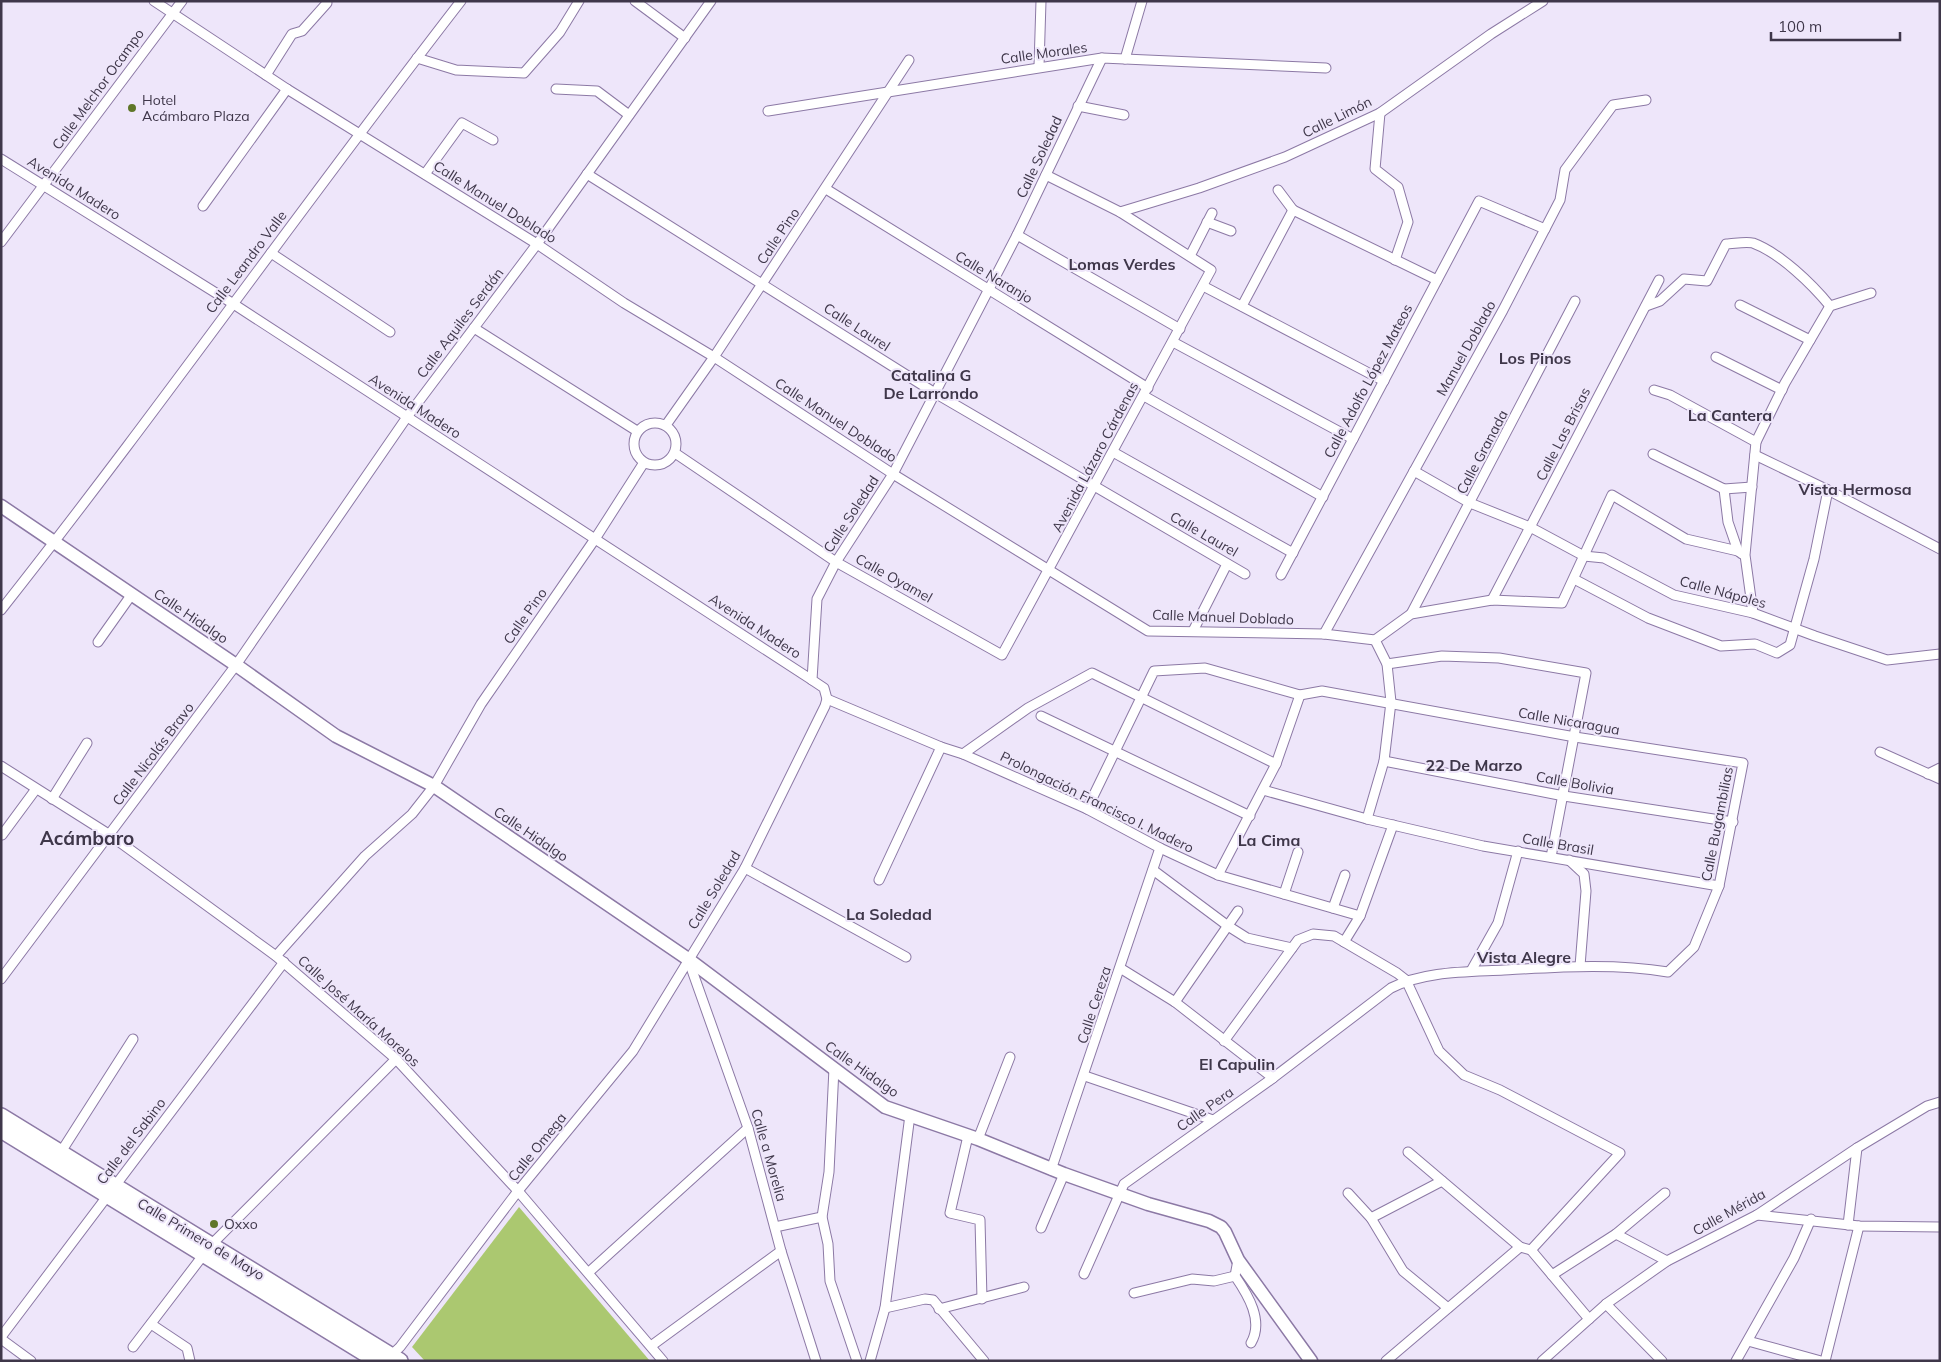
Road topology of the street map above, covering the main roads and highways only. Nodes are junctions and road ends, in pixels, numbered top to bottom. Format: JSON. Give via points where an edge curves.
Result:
{"nodes":[{"id":1,"x":1,"y":1116,"type":"edge"},
{"id":2,"x":1,"y":1130,"type":"edge"},
{"id":3,"x":57,"y":1158,"type":"junction"},
{"id":4,"x":393,"y":1358,"type":"edge"}],
"edges":[{"from":1,"to":3,"type":"main road","name":"Calle Primero de Mayo"},
{"from":2,"to":3,"type":"main road","name":"Calle Primero de Mayo"},
{"from":3,"to":4,"type":"main road","name":"Calle Primero de Mayo"}]}
